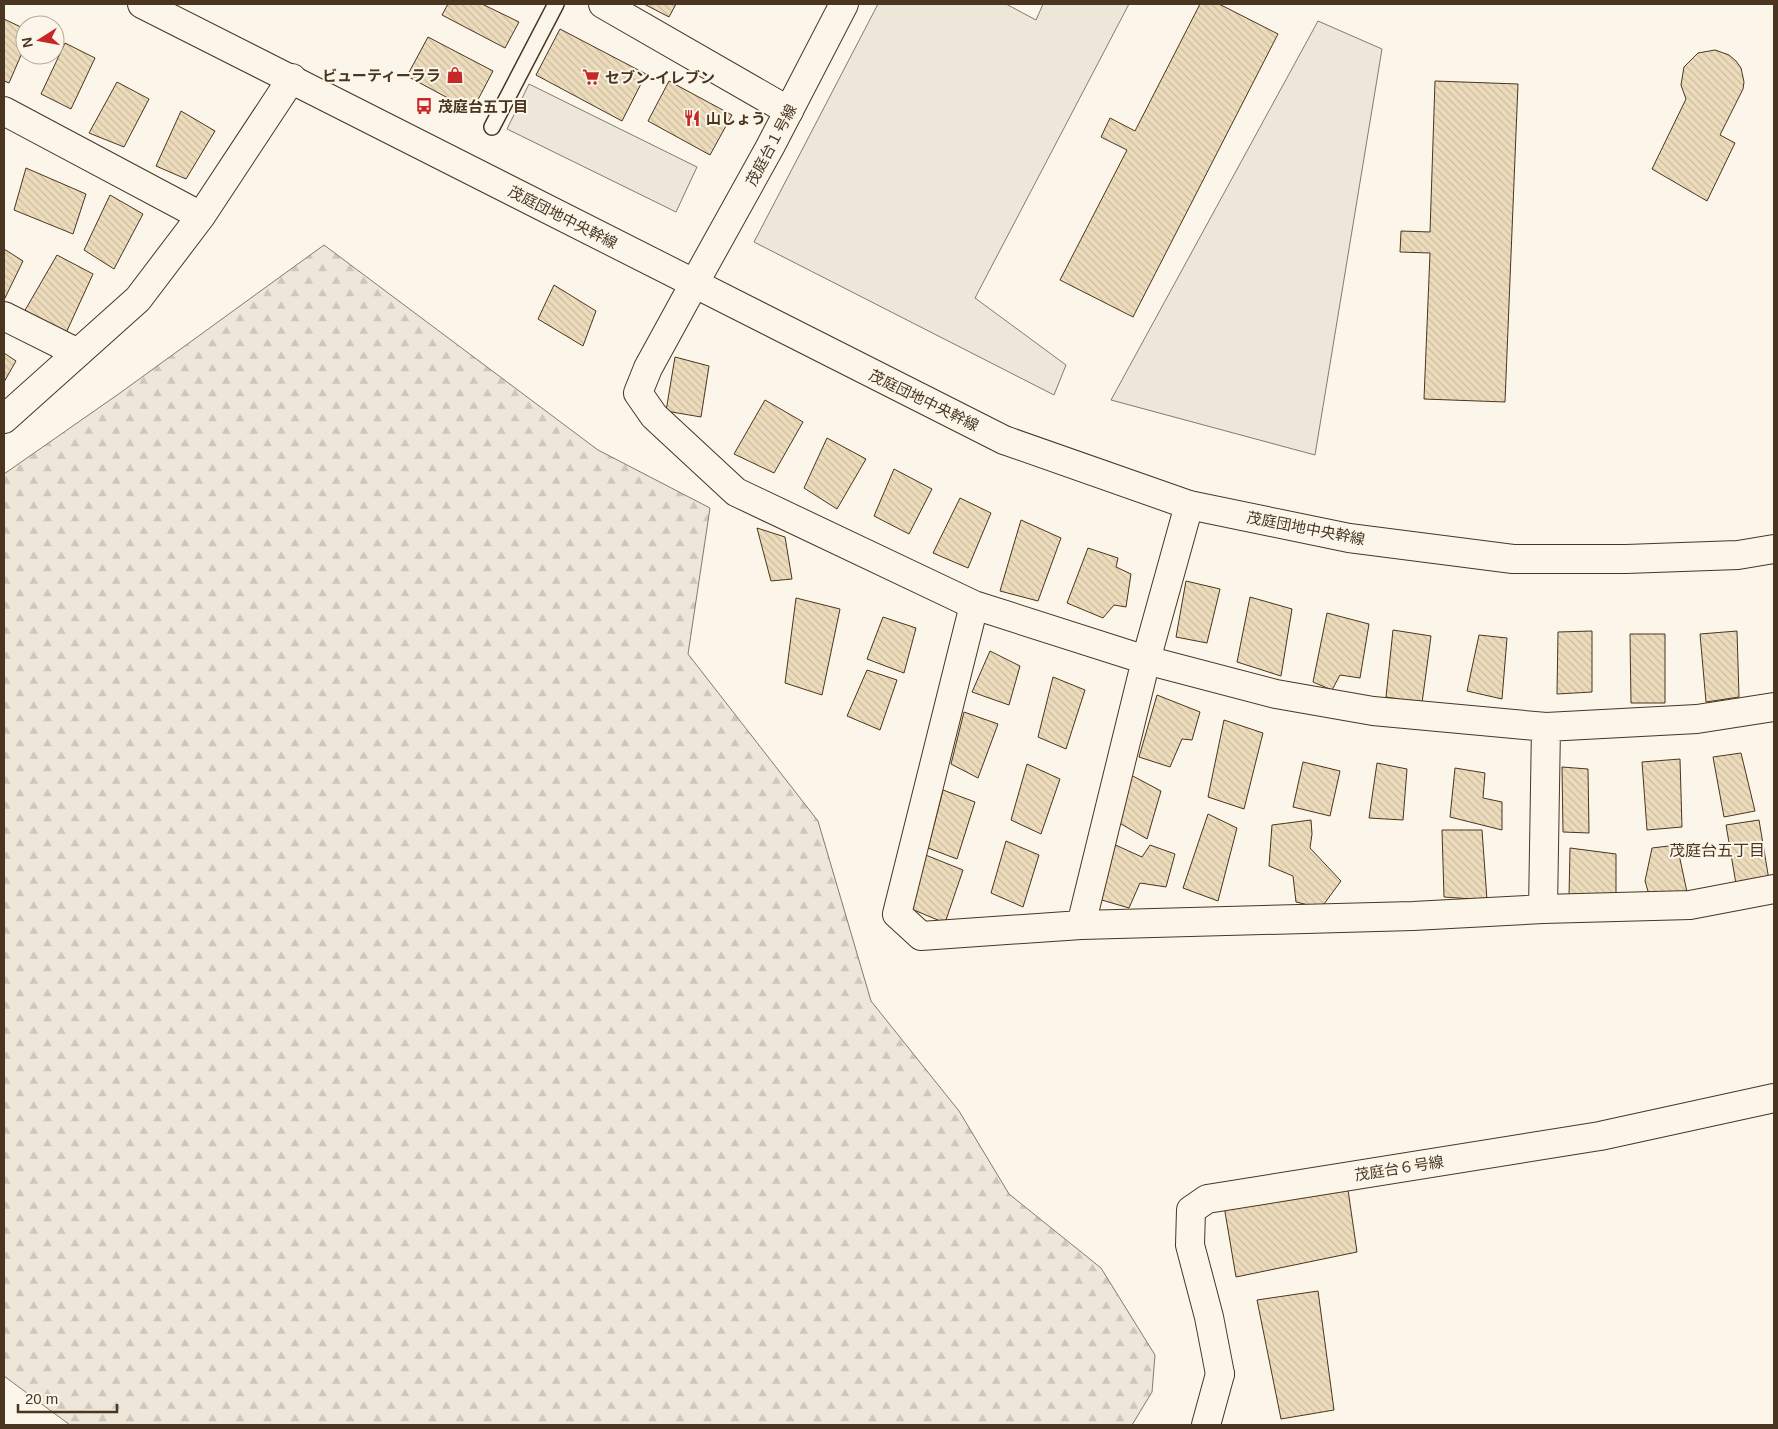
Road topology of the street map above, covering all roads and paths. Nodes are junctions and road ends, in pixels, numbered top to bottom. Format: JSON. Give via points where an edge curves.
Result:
{"nodes":[{"id":1,"x":142,"y":4,"type":"edge"},
{"id":2,"x":556,"y":4,"type":"edge"},
{"id":3,"x":603,"y":4,"type":"edge"},
{"id":4,"x":844,"y":4,"type":"edge"},
{"id":5,"x":292,"y":78,"type":"junction"},
{"id":6,"x":4,"y":111,"type":"edge"},
{"id":7,"x":789,"y":111,"type":"junction"},
{"id":8,"x":492,"y":126,"type":"dead end"},
{"id":9,"x":202,"y":216,"type":"junction"},
{"id":10,"x":694,"y":284,"type":"junction"},
{"id":11,"x":4,"y":316,"type":"edge"},
{"id":12,"x":78,"y":353,"type":"junction"},
{"id":13,"x":4,"y":419,"type":"edge"},
{"id":14,"x":1189,"y":505,"type":"junction"},
{"id":15,"x":1774,"y":549,"type":"edge"},
{"id":16,"x":974,"y":605,"type":"junction"},
{"id":17,"x":1146,"y":660,"type":"junction"},
{"id":18,"x":1774,"y":707,"type":"edge"},
{"id":19,"x":1546,"y":727,"type":"junction"},
{"id":20,"x":1774,"y":889,"type":"edge"},
{"id":21,"x":1543,"y":909,"type":"junction"},
{"id":22,"x":1081,"y":926,"type":"junction"},
{"id":23,"x":1774,"y":1098,"type":"edge"},
{"id":24,"x":1206,"y":1425,"type":"edge"}],
"edges":[{"from":1,"to":5,"type":"street","name":"茂庭団地中央幹線"},
{"from":2,"to":8,"type":"lane"},
{"from":3,"to":7,"type":"street"},
{"from":4,"to":7,"type":"street","name":"茂庭台１号線"},
{"from":5,"to":9,"type":"street"},
{"from":5,"to":10,"type":"street","name":"茂庭団地中央幹線"},
{"from":6,"to":9,"type":"street"},
{"from":7,"to":10,"type":"street","name":"茂庭台１号線"},
{"from":9,"to":12,"type":"street","via":[[138,299]]},
{"from":10,"to":14,"type":"street","name":"茂庭団地中央幹線","via":[[1004,440]]},
{"from":10,"to":16,"type":"street","name":"茂庭台１号線","via":[[648,368],[638,393],[654,416],[736,492]]},
{"from":11,"to":12,"type":"street"},
{"from":12,"to":13,"type":"street"},
{"from":14,"to":15,"type":"street","name":"茂庭団地中央幹線","via":[[1349,538],[1513,559],[1738,555]]},
{"from":14,"to":17,"type":"street"},
{"from":16,"to":17,"type":"street"},
{"from":16,"to":22,"type":"street","via":[[897,914],[922,936]]},
{"from":17,"to":19,"type":"street","via":[[1276,694],[1373,711]]},
{"from":17,"to":22,"type":"street"},
{"from":18,"to":19,"type":"street","via":[[1698,719]]},
{"from":19,"to":21,"type":"street"},
{"from":20,"to":21,"type":"street","via":[[1690,905]]},
{"from":21,"to":22,"type":"street"},
{"from":23,"to":24,"type":"street","name":"茂庭台６号線","via":[[1600,1136],[1207,1198],[1191,1210],[1190,1246],[1220,1374]]}]}
